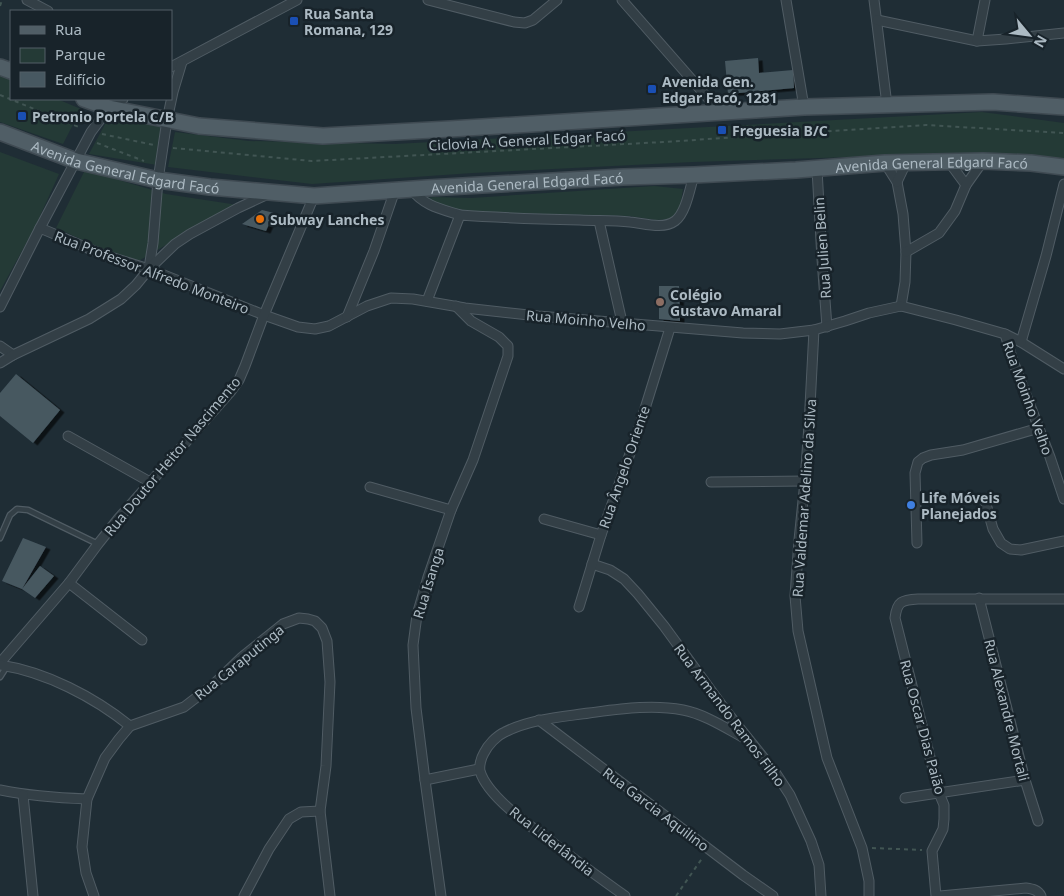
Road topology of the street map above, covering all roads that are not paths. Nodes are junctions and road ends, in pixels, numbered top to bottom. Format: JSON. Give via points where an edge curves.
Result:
{"nodes":[{"id":1,"x":27,"y":0,"type":"edge"},
{"id":2,"x":297,"y":0,"type":"edge"},
{"id":3,"x":428,"y":0,"type":"edge"},
{"id":4,"x":557,"y":0,"type":"edge"},
{"id":5,"x":622,"y":0,"type":"edge"},
{"id":6,"x":786,"y":0,"type":"edge"},
{"id":7,"x":874,"y":0,"type":"edge"},
{"id":8,"x":985,"y":0,"type":"edge"},
{"id":9,"x":46,"y":10,"type":"edge"},
{"id":10,"x":877,"y":20,"type":"junction"},
{"id":11,"x":1064,"y":33,"type":"edge"},
{"id":12,"x":977,"y":41,"type":"junction"},
{"id":13,"x":182,"y":62,"type":"junction"},
{"id":14,"x":172,"y":67,"type":"edge"},
{"id":15,"x":172,"y":97,"type":"edge"},
{"id":16,"x":87,"y":100,"type":"edge"},
{"id":17,"x":121,"y":100,"type":"edge"},
{"id":18,"x":171,"y":100,"type":"edge"},
{"id":19,"x":887,"y":105,"type":"junction"},
{"id":20,"x":804,"y":107,"type":"junction"},
{"id":21,"x":1064,"y":107,"type":"edge"},
{"id":22,"x":109,"y":108,"type":"junction"},
{"id":23,"x":721,"y":113,"type":"junction"},
{"id":24,"x":167,"y":120,"type":"junction"},
{"id":25,"x":0,"y":132,"type":"edge"},
{"id":26,"x":76,"y":161,"type":"junction"},
{"id":27,"x":983,"y":161,"type":"junction"},
{"id":28,"x":949,"y":162,"type":"junction"},
{"id":29,"x":885,"y":163,"type":"junction"},
{"id":30,"x":906,"y":163,"type":"junction"},
{"id":31,"x":1064,"y":167,"type":"edge"},
{"id":32,"x":817,"y":169,"type":"junction"},
{"id":33,"x":694,"y":175,"type":"junction"},
{"id":34,"x":158,"y":180,"type":"junction"},
{"id":35,"x":897,"y":182,"type":"junction"},
{"id":36,"x":1064,"y":184,"type":"edge"},
{"id":37,"x":966,"y":185,"type":"junction"},
{"id":38,"x":411,"y":189,"type":"junction"},
{"id":39,"x":395,"y":190,"type":"junction"},
{"id":40,"x":271,"y":192,"type":"junction"},
{"id":41,"x":314,"y":196,"type":"junction"},
{"id":42,"x":460,"y":215,"type":"junction"},
{"id":43,"x":599,"y":221,"type":"junction"},
{"id":44,"x":40,"y":228,"type":"junction"},
{"id":45,"x":906,"y":252,"type":"junction"},
{"id":46,"x":148,"y":269,"type":"junction"},
{"id":47,"x":427,"y":302,"type":"junction"},
{"id":48,"x":456,"y":306,"type":"junction"},
{"id":49,"x":901,"y":306,"type":"junction"},
{"id":50,"x":0,"y":307,"type":"edge"},
{"id":51,"x":264,"y":315,"type":"junction"},
{"id":52,"x":347,"y":317,"type":"junction"},
{"id":53,"x":622,"y":322,"type":"junction"},
{"id":54,"x":828,"y":327,"type":"junction"},
{"id":55,"x":670,"y":328,"type":"junction"},
{"id":56,"x":814,"y":330,"type":"junction"},
{"id":57,"x":1005,"y":334,"type":"junction"},
{"id":58,"x":1021,"y":342,"type":"junction"},
{"id":59,"x":0,"y":346,"type":"edge"},
{"id":60,"x":13,"y":355,"type":"junction"},
{"id":61,"x":0,"y":363,"type":"edge"},
{"id":62,"x":1064,"y":369,"type":"edge"},
{"id":63,"x":1039,"y":428,"type":"junction"},
{"id":64,"x":68,"y":436,"type":"dead end"},
{"id":65,"x":805,"y":481,"type":"junction"},
{"id":66,"x":150,"y":482,"type":"junction"},
{"id":67,"x":711,"y":482,"type":"dead end"},
{"id":68,"x":370,"y":487,"type":"dead end"},
{"id":69,"x":1064,"y":499,"type":"edge"},
{"id":70,"x":986,"y":504,"type":"dead end"},
{"id":71,"x":451,"y":510,"type":"junction"},
{"id":72,"x":544,"y":519,"type":"dead end"},
{"id":73,"x":601,"y":535,"type":"junction"},
{"id":74,"x":0,"y":538,"type":"edge"},
{"id":75,"x":1064,"y":541,"type":"edge"},
{"id":76,"x":917,"y":543,"type":"dead end"},
{"id":77,"x":98,"y":544,"type":"junction"},
{"id":78,"x":592,"y":564,"type":"junction"},
{"id":79,"x":69,"y":583,"type":"junction"},
{"id":80,"x":979,"y":598,"type":"junction"},
{"id":81,"x":1064,"y":599,"type":"edge"},
{"id":82,"x":579,"y":607,"type":"dead end"},
{"id":83,"x":142,"y":640,"type":"dead end"},
{"id":84,"x":2,"y":665,"type":"edge"},
{"id":85,"x":0,"y":677,"type":"edge"},
{"id":86,"x":539,"y":720,"type":"junction"},
{"id":87,"x":130,"y":726,"type":"junction"},
{"id":88,"x":748,"y":740,"type":"junction"},
{"id":89,"x":479,"y":769,"type":"junction"},
{"id":90,"x":425,"y":780,"type":"junction"},
{"id":91,"x":1025,"y":780,"type":"junction"},
{"id":92,"x":0,"y":790,"type":"edge"},
{"id":93,"x":939,"y":793,"type":"junction"},
{"id":94,"x":23,"y":795,"type":"junction"},
{"id":95,"x":906,"y":798,"type":"dead end"},
{"id":96,"x":87,"y":799,"type":"junction"},
{"id":97,"x":320,"y":812,"type":"junction"},
{"id":98,"x":1038,"y":821,"type":"dead end"},
{"id":99,"x":33,"y":896,"type":"edge"},
{"id":100,"x":94,"y":896,"type":"edge"},
{"id":101,"x":244,"y":896,"type":"edge"},
{"id":102,"x":330,"y":896,"type":"edge"},
{"id":103,"x":441,"y":896,"type":"edge"},
{"id":104,"x":625,"y":896,"type":"edge"},
{"id":105,"x":773,"y":896,"type":"edge"},
{"id":106,"x":821,"y":896,"type":"edge"},
{"id":107,"x":869,"y":896,"type":"edge"},
{"id":108,"x":936,"y":896,"type":"edge"},
{"id":109,"x":940,"y":896,"type":"edge"},
{"id":110,"x":1041,"y":896,"type":"edge"}],
"edges":[{"from":1,"to":9,"type":"street"},
{"from":2,"to":13,"type":"street"},
{"from":3,"to":4,"type":"street","via":[[525,23]]},
{"from":5,"to":23,"type":"street"},
{"from":6,"to":20,"type":"street"},
{"from":7,"to":10,"type":"street"},
{"from":8,"to":12,"type":"street"},
{"from":10,"to":12,"type":"street"},
{"from":10,"to":19,"type":"street"},
{"from":11,"to":12,"type":"street"},
{"from":13,"to":14,"type":"street"},
{"from":13,"to":15,"type":"street"},
{"from":16,"to":22,"type":"main road"},
{"from":17,"to":22,"type":"street"},
{"from":18,"to":24,"type":"street"},
{"from":19,"to":20,"type":"main road"},
{"from":19,"to":21,"type":"main road","via":[[993,102]]},
{"from":20,"to":23,"type":"main road"},
{"from":22,"to":24,"type":"main road"},
{"from":22,"to":26,"type":"street"},
{"from":23,"to":24,"type":"main road","via":[[323,136],[199,126]]},
{"from":24,"to":34,"type":"street"},
{"from":25,"to":26,"type":"main road","name":"Avenida General Edgard Facó"},
{"from":26,"to":34,"type":"main road","name":"Avenida General Edgard Facó"},
{"from":26,"to":44,"type":"street"},
{"from":27,"to":28,"type":"main road","name":"Avenida General Edgard Facó"},
{"from":27,"to":31,"type":"main road","name":"Avenida General Edgard Facó"},
{"from":27,"to":37,"type":"street"},
{"from":28,"to":30,"type":"main road","name":"Avenida General Edgard Facó"},
{"from":28,"to":37,"type":"street"},
{"from":29,"to":30,"type":"main road","name":"Avenida General Edgard Facó"},
{"from":29,"to":32,"type":"main road","name":"Avenida General Edgard Facó"},
{"from":29,"to":35,"type":"street"},
{"from":30,"to":35,"type":"street"},
{"from":32,"to":33,"type":"main road","name":"Avenida General Edgard Facó"},
{"from":32,"to":54,"type":"street","name":"Rua Julien Belin"},
{"from":33,"to":38,"type":"main road","name":"Avenida General Edgard Facó"},
{"from":33,"to":43,"type":"street","via":[[682,213],[676,221],[656,225]]},
{"from":34,"to":40,"type":"main road","name":"Avenida General Edgard Facó"},
{"from":34,"to":46,"type":"street","via":[[154,243]]},
{"from":35,"to":45,"type":"street"},
{"from":36,"to":58,"type":"street"},
{"from":37,"to":45,"type":"street","via":[[955,211],[939,233]]},
{"from":38,"to":39,"type":"main road","name":"Avenida General Edgard Facó"},
{"from":38,"to":42,"type":"street","via":[[431,206]]},
{"from":39,"to":41,"type":"main road","name":"Avenida General Edgard Facó"},
{"from":39,"to":52,"type":"street"},
{"from":40,"to":41,"type":"main road","name":"Avenida General Edgard Facó"},
{"from":40,"to":46,"type":"street","via":[[190,234]]},
{"from":41,"to":51,"type":"street","name":"Rua Doutor Heitor Nascimento"},
{"from":42,"to":43,"type":"street"},
{"from":42,"to":47,"type":"street"},
{"from":43,"to":53,"type":"street"},
{"from":44,"to":46,"type":"street","name":"Rua Professor Alfredo Monteiro","via":[[104,255]]},
{"from":44,"to":50,"type":"street"},
{"from":45,"to":49,"type":"street"},
{"from":46,"to":51,"type":"street","name":"Rua Professor Alfredo Monteiro"},
{"from":46,"to":60,"type":"street","via":[[121,299],[89,319]]},
{"from":47,"to":48,"type":"street","name":"Rua Moinho Velho"},
{"from":47,"to":52,"type":"street","name":"Rua Moinho Velho","via":[[391,298]]},
{"from":48,"to":53,"type":"street","name":"Rua Moinho Velho"},
{"from":48,"to":71,"type":"street","name":"Rua Isanga","via":[[471,321],[499,337],[508,346],[508,356],[473,460]]},
{"from":49,"to":54,"type":"street","name":"Rua Moinho Velho"},
{"from":49,"to":57,"type":"street","name":"Rua Moinho Velho"},
{"from":51,"to":52,"type":"street","name":"Rua Moinho Velho","via":[[298,328],[315,329]]},
{"from":51,"to":66,"type":"street","name":"Rua Doutor Heitor Nascimento","via":[[239,380]]},
{"from":53,"to":55,"type":"street","name":"Rua Moinho Velho"},
{"from":54,"to":56,"type":"street","name":"Rua Moinho Velho"},
{"from":55,"to":56,"type":"street","name":"Rua Moinho Velho","via":[[780,334]]},
{"from":55,"to":73,"type":"street","name":"Rua Ângelo Oriente"},
{"from":56,"to":65,"type":"street","name":"Rua Valdemar Adelino da Silva"},
{"from":57,"to":58,"type":"street"},
{"from":57,"to":63,"type":"street","name":"Rua Moinho Velho"},
{"from":58,"to":62,"type":"street"},
{"from":59,"to":60,"type":"street"},
{"from":60,"to":61,"type":"street"},
{"from":63,"to":69,"type":"street","name":"Rua Moinho Velho"},
{"from":63,"to":76,"type":"street","via":[[964,450],[932,454],[918,462],[915,473]]},
{"from":64,"to":66,"type":"street"},
{"from":65,"to":67,"type":"street"},
{"from":65,"to":107,"type":"street","name":"Rua Valdemar Adelino da Silva","via":[[795,596],[798,631],[827,758],[862,848]]},
{"from":66,"to":77,"type":"street","name":"Rua Doutor Heitor Nascimento"},
{"from":68,"to":71,"type":"street"},
{"from":70,"to":75,"type":"street","via":[[992,529],[1001,543],[1010,549]]},
{"from":71,"to":90,"type":"street","name":"Rua Isanga","via":[[417,615],[413,645],[416,708]]},
{"from":72,"to":73,"type":"street"},
{"from":73,"to":78,"type":"street","name":"Rua Ângelo Oriente"},
{"from":74,"to":77,"type":"lane","via":[[10,515],[17,509],[28,510]]},
{"from":77,"to":79,"type":"street","name":"Rua Doutor Heitor Nascimento"},
{"from":78,"to":82,"type":"street","name":"Rua Ângelo Oriente"},
{"from":78,"to":88,"type":"street","name":"Rua Armando Ramos Filho","via":[[624,579],[638,594]]},
{"from":79,"to":83,"type":"street"},
{"from":79,"to":84,"type":"street","name":"Rua Doutor Heitor Nascimento"},
{"from":80,"to":81,"type":"street"},
{"from":80,"to":91,"type":"street","name":"Rua Alexandre Mortali"},
{"from":80,"to":93,"type":"street","name":"Rua Oscar Dias Paião","via":[[909,599],[900,602],[896,608],[895,618]]},
{"from":84,"to":85,"type":"lane"},
{"from":84,"to":87,"type":"street","via":[[52,679],[112,712]]},
{"from":86,"to":88,"type":"street","via":[[660,707],[699,715]]},
{"from":86,"to":89,"type":"street","via":[[503,732],[488,745]]},
{"from":86,"to":105,"type":"street","name":"Rua Garcia Aquilino"},
{"from":87,"to":96,"type":"street","via":[[105,758]]},
{"from":87,"to":97,"type":"street","name":"Rua Caraputinga","via":[[184,707],[283,624],[299,618],[315,622],[328,641],[330,682]]},
{"from":88,"to":106,"type":"street","name":"Rua Armando Ramos Filho","via":[[775,772],[802,820],[819,865]]},
{"from":89,"to":90,"type":"street"},
{"from":89,"to":104,"type":"street","name":"Rua Liderlândia","via":[[484,781],[517,816]]},
{"from":90,"to":103,"type":"street","name":"Rua Isanga"},
{"from":91,"to":93,"type":"street"},
{"from":91,"to":98,"type":"street","name":"Rua Alexandre Mortali"},
{"from":92,"to":94,"type":"street"},
{"from":93,"to":95,"type":"street"},
{"from":93,"to":108,"type":"street","name":"Rua Oscar Dias Paião","via":[[944,805],[944,824],[932,851]]},
{"from":94,"to":96,"type":"street"},
{"from":94,"to":99,"type":"street"},
{"from":96,"to":100,"type":"street","via":[[82,847]]},
{"from":97,"to":101,"type":"street","via":[[301,812],[289,819]]},
{"from":97,"to":102,"type":"street","name":"Rua Caraputinga"},
{"from":109,"to":110,"type":"street","via":[[1026,888],[1039,892]]}]}
